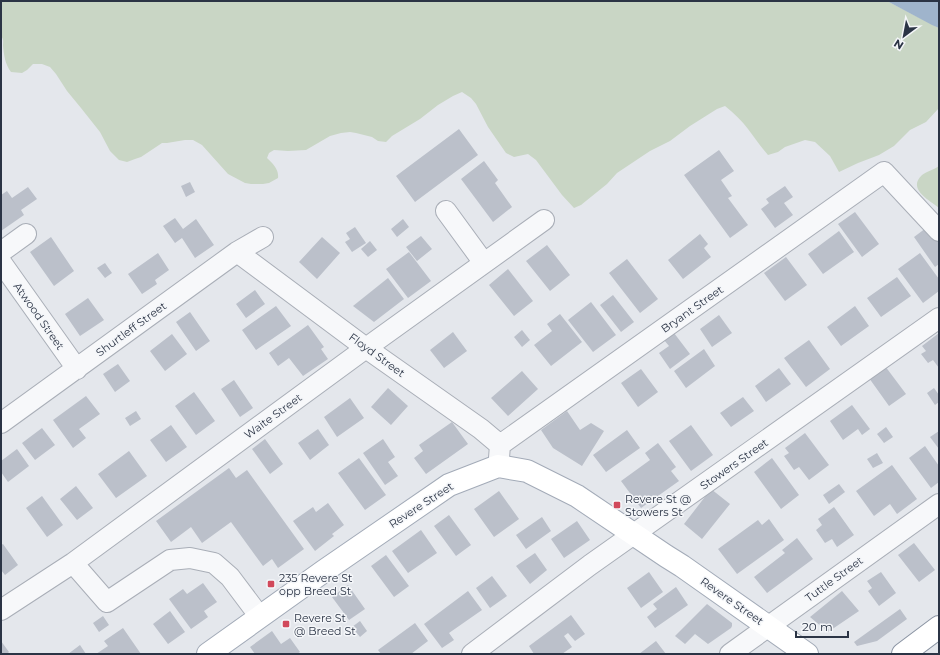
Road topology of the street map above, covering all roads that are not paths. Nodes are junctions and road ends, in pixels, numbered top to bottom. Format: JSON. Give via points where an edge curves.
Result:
{"nodes":[{"id":1,"x":446,"y":210,"type":"dead end"},
{"id":2,"x":544,"y":220,"type":"dead end"},
{"id":3,"x":939,"y":231,"type":"edge"},
{"id":4,"x":26,"y":234,"type":"dead end"},
{"id":5,"x":263,"y":237,"type":"dead end"},
{"id":6,"x":1,"y":252,"type":"edge"},
{"id":7,"x":237,"y":252,"type":"junction"},
{"id":8,"x":1,"y":262,"type":"edge"},
{"id":9,"x":484,"y":264,"type":"junction"},
{"id":10,"x":939,"y":318,"type":"edge"},
{"id":11,"x":366,"y":348,"type":"junction"},
{"id":12,"x":77,"y":369,"type":"junction"},
{"id":13,"x":1,"y":423,"type":"edge"},
{"id":14,"x":499,"y":456,"type":"junction"},
{"id":15,"x":939,"y":504,"type":"edge"},
{"id":16,"x":634,"y":534,"type":"junction"},
{"id":17,"x":73,"y":563,"type":"junction"},
{"id":18,"x":1,"y":610,"type":"edge"},
{"id":19,"x":260,"y":616,"type":"junction"},
{"id":20,"x":768,"y":626,"type":"junction"},
{"id":21,"x":939,"y":627,"type":"edge"},
{"id":22,"x":220,"y":650,"type":"edge"},
{"id":23,"x":472,"y":654,"type":"edge"},
{"id":24,"x":730,"y":654,"type":"edge"},
{"id":25,"x":807,"y":654,"type":"edge"},
{"id":26,"x":902,"y":654,"type":"edge"}],
"edges":[{"from":1,"to":9,"type":"street"},
{"from":2,"to":9,"type":"street","name":"Waite Street"},
{"from":3,"to":14,"type":"street","name":"Bryant Street","via":[[884,172]]},
{"from":4,"to":6,"type":"street"},
{"from":5,"to":7,"type":"street","name":"Shurtleff Street"},
{"from":7,"to":11,"type":"street","name":"Floyd Street"},
{"from":7,"to":12,"type":"street","name":"Shurtleff Street"},
{"from":8,"to":12,"type":"street","name":"Atwood Street"},
{"from":9,"to":11,"type":"street","name":"Waite Street"},
{"from":10,"to":16,"type":"street","name":"Stowers Street"},
{"from":11,"to":14,"type":"street","name":"Floyd Street","via":[[481,429]]},
{"from":11,"to":17,"type":"street","name":"Waite Street"},
{"from":12,"to":13,"type":"street","name":"Shurtleff Street"},
{"from":14,"to":16,"type":"main road","name":"Revere Street","via":[[577,496]]},
{"from":14,"to":19,"type":"main road","name":"Revere Street","via":[[449,485]]},
{"from":15,"to":20,"type":"street","name":"Tuttle Street"},
{"from":16,"to":20,"type":"main road","name":"Revere Street"},
{"from":16,"to":23,"type":"street","name":"Stowers Street"},
{"from":17,"to":18,"type":"street","name":"Waite Street"},
{"from":17,"to":19,"type":"street","via":[[106,602],[170,560],[190,558],[214,563],[230,577]]},
{"from":19,"to":22,"type":"main road","name":"Revere Street"},
{"from":20,"to":24,"type":"street","name":"Tuttle Street"},
{"from":20,"to":25,"type":"main road","name":"Revere Street"},
{"from":21,"to":26,"type":"main road"}]}
